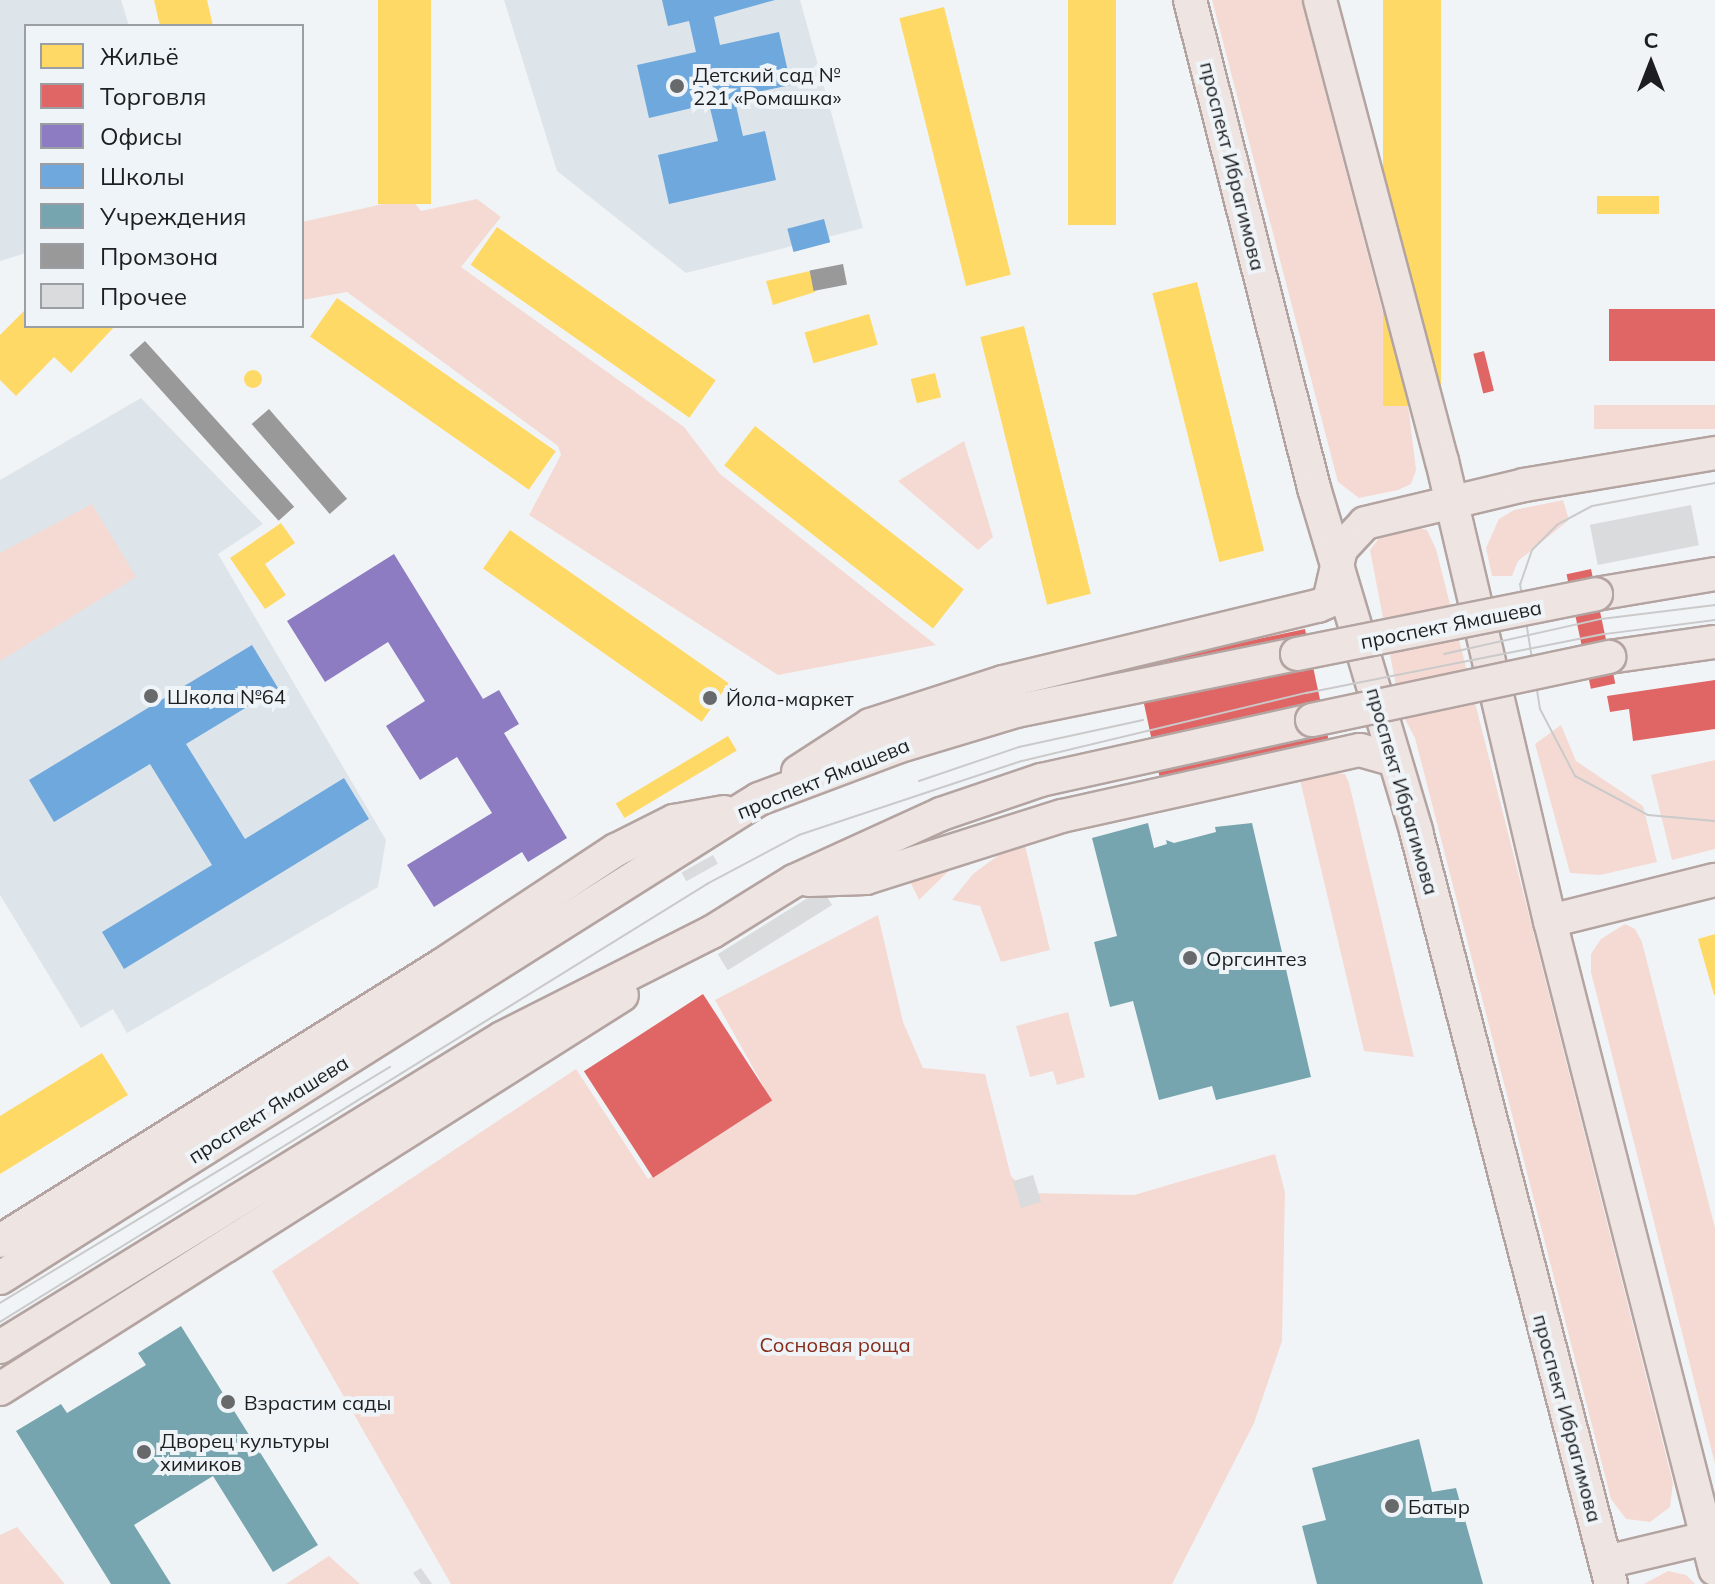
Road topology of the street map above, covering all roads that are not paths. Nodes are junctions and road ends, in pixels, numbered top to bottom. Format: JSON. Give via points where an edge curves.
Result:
{"nodes":[{"id":1,"x":1190,"y":0,"type":"edge"},
{"id":2,"x":1320,"y":0,"type":"edge"},
{"id":3,"x":1715,"y":453,"type":"edge"},
{"id":4,"x":1451,"y":502,"type":"junction"},
{"id":5,"x":1337,"y":567,"type":"junction"},
{"id":6,"x":1715,"y":574,"type":"edge"},
{"id":7,"x":1715,"y":642,"type":"edge"},
{"id":8,"x":1395,"y":760,"type":"junction"},
{"id":9,"x":749,"y":805,"type":"junction"},
{"id":10,"x":1715,"y":880,"type":"edge"},
{"id":11,"x":794,"y":881,"type":"junction"},
{"id":12,"x":1550,"y":921,"type":"junction"},
{"id":13,"x":712,"y":932,"type":"junction"},
{"id":14,"x":0,"y":1241,"type":"edge"},
{"id":15,"x":0,"y":1278,"type":"edge"},
{"id":16,"x":0,"y":1347,"type":"edge"},
{"id":17,"x":0,"y":1389,"type":"edge"},
{"id":18,"x":1711,"y":1554,"type":"edge"},
{"id":19,"x":1609,"y":1573,"type":"edge"}],
"edges":[{"from":1,"to":5,"type":"main road","name":"проспект Ибрагимова"},
{"from":2,"to":4,"type":"main road"},
{"from":3,"to":4,"type":"main road"},
{"from":4,"to":5,"type":"main road","via":[[1365,523],[1350,535]]},
{"from":4,"to":12,"type":"main road"},
{"from":5,"to":8,"type":"main road","name":"проспект Ибрагимова"},
{"from":5,"to":9,"type":"main road","via":[[1329,601],[1318,606],[1003,682],[870,725]]},
{"from":6,"to":9,"type":"main road","name":"проспект Ямашева","bridge":true,"via":[[1016,711],[897,747]]},
{"from":7,"to":11,"type":"main road","bridge":true,"via":[[1609,657],[1041,780],[941,814]]},
{"from":8,"to":11,"type":"main road","via":[[1360,750],[1062,816],[866,878]]},
{"from":8,"to":19,"type":"main road","name":"проспект Ибрагимова"},
{"from":9,"to":14,"type":"main road","via":[[674,821],[616,850]]},
{"from":9,"to":15,"type":"main road","name":"проспект Ямашева"},
{"from":10,"to":12,"type":"main road"},
{"from":11,"to":13,"type":"main road"},
{"from":12,"to":18,"type":"main road"},
{"from":13,"to":16,"type":"main road","via":[[502,1038]]},
{"from":13,"to":17,"type":"main road","via":[[572,1030]]},
{"from":18,"to":19,"type":"main road"}]}
